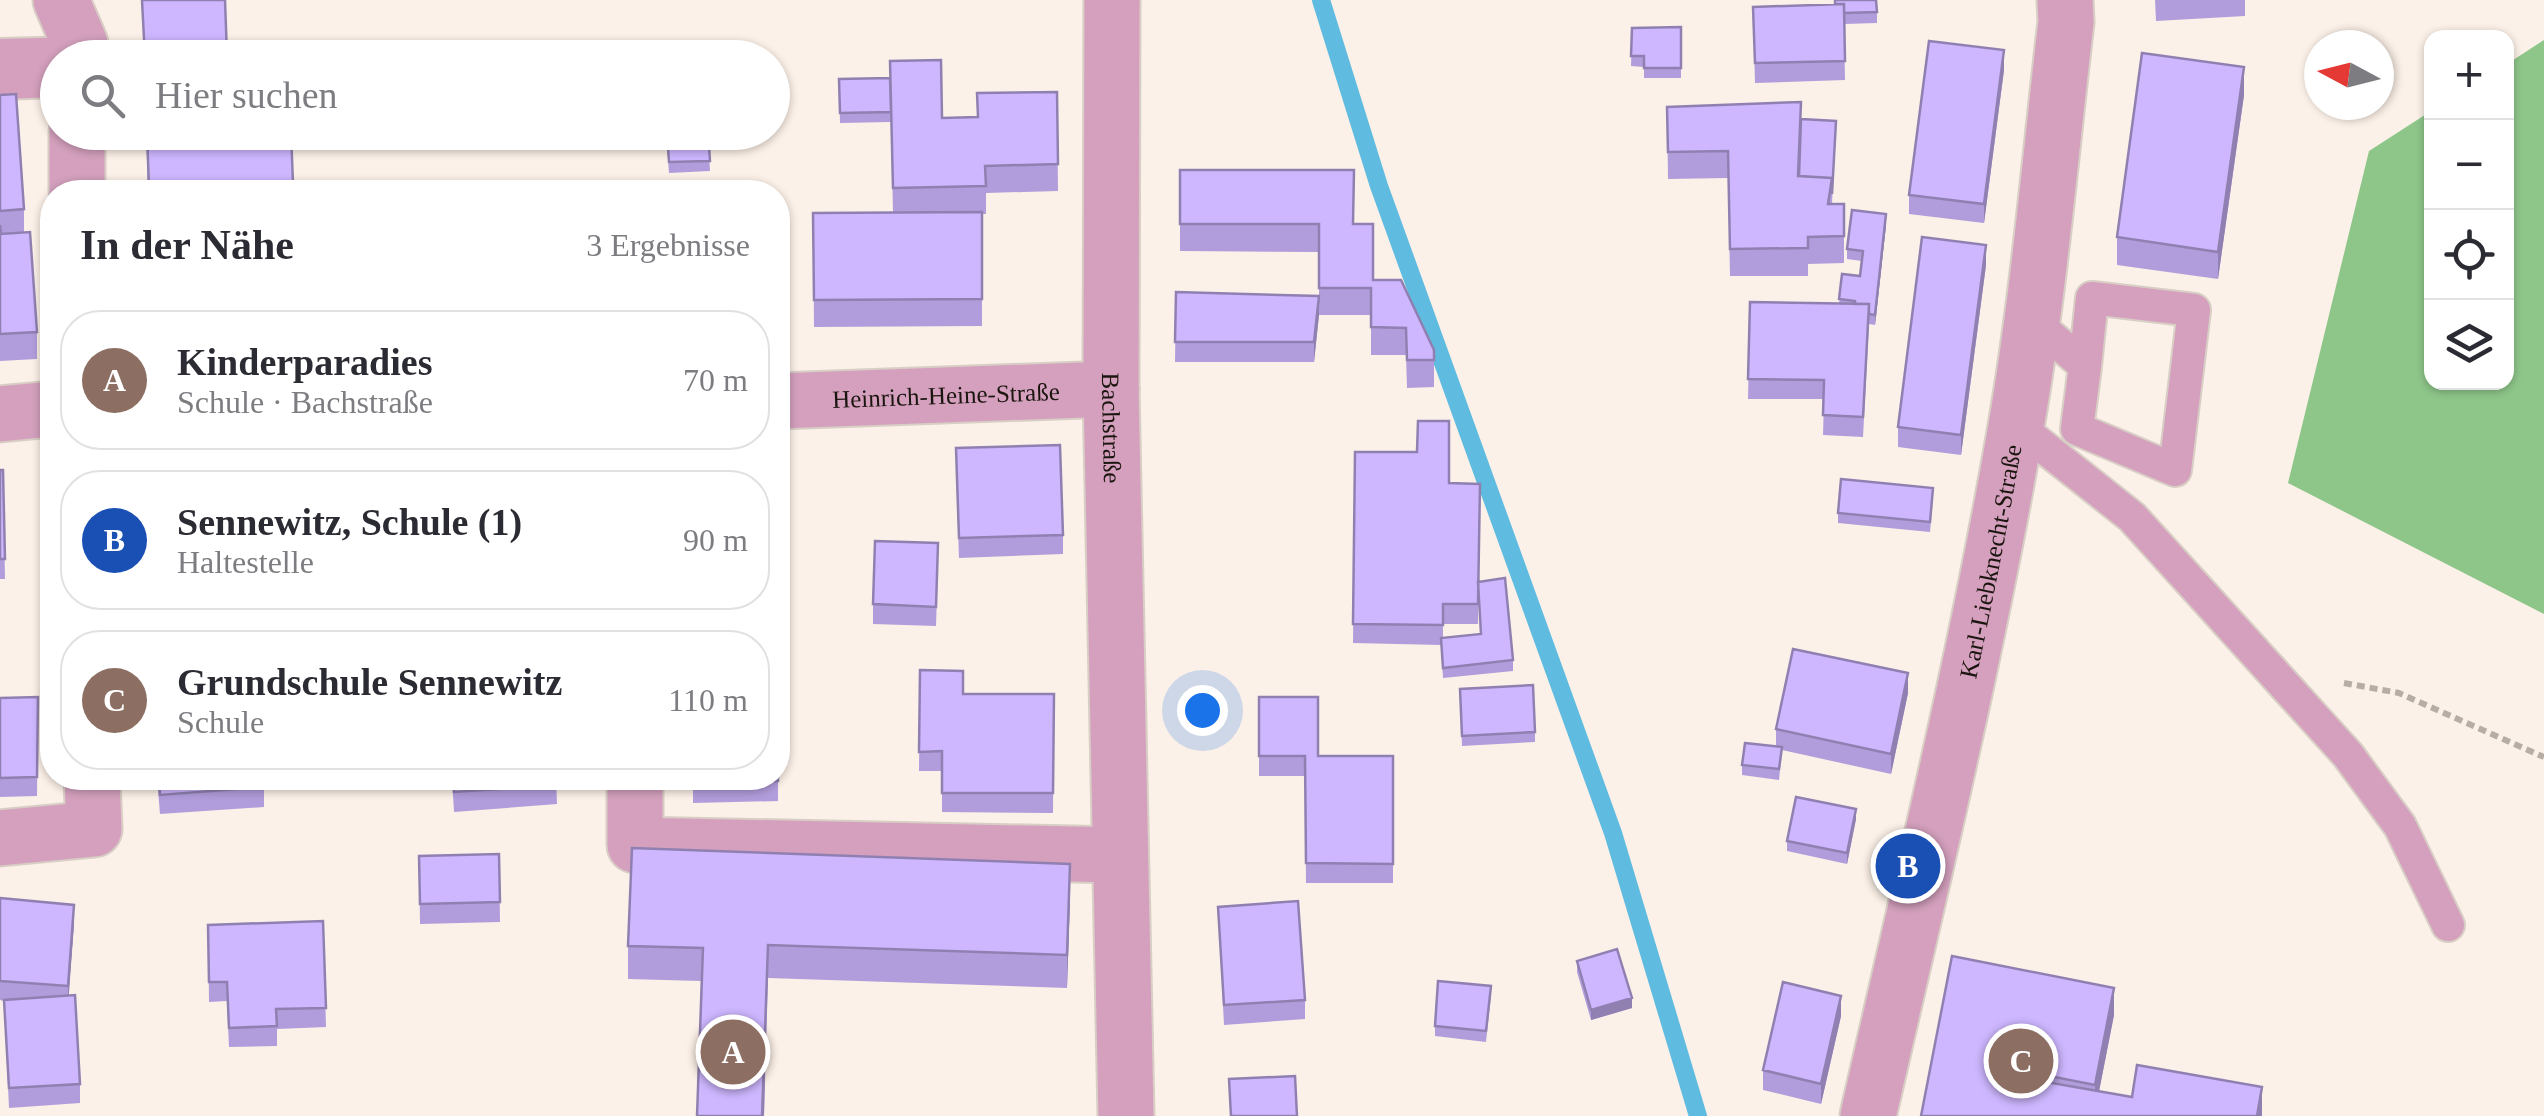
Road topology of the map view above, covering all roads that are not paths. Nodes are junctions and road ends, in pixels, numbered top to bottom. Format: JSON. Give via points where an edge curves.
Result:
{"nodes":[{"id":1,"x":61,"y":0,"type":"edge"},
{"id":2,"x":1112,"y":0,"type":"edge"},
{"id":3,"x":2065,"y":0,"type":"edge"},
{"id":4,"x":78,"y":40,"type":"edge"},
{"id":5,"x":0,"y":55,"type":"edge"},
{"id":6,"x":40,"y":60,"type":"edge"},
{"id":7,"x":40,"y":73,"type":"edge"},
{"id":8,"x":0,"y":84,"type":"edge"},
{"id":9,"x":76,"y":150,"type":"edge"},
{"id":10,"x":77,"y":180,"type":"edge"},
{"id":11,"x":2032,"y":320,"type":"junction"},
{"id":12,"x":2085,"y":366,"type":"junction"},
{"id":13,"x":1111,"y":388,"type":"junction"},
{"id":14,"x":790,"y":401,"type":"edge"},
{"id":15,"x":40,"y":410,"type":"edge"},
{"id":16,"x":0,"y":414,"type":"edge"},
{"id":17,"x":2016,"y":425,"type":"junction"},
{"id":18,"x":92,"y":790,"type":"edge"},
{"id":19,"x":635,"y":790,"type":"edge"},
{"id":20,"x":0,"y":838,"type":"edge"},
{"id":21,"x":1120,"y":855,"type":"junction"},
{"id":22,"x":2448,"y":925,"type":"dead end"},
{"id":23,"x":1126,"y":1116,"type":"edge"},
{"id":24,"x":1868,"y":1116,"type":"edge"}],
"edges":[{"from":1,"to":4,"type":"street"},
{"from":2,"to":13,"type":"street","name":"Bachstraße"},
{"from":3,"to":11,"type":"street","name":"Karl-Liebknecht-Straße"},
{"from":5,"to":6,"type":"lane"},
{"from":7,"to":8,"type":"lane"},
{"from":9,"to":10,"type":"street"},
{"from":11,"to":12,"type":"lane"},
{"from":11,"to":17,"type":"street","name":"Karl-Liebknecht-Straße"},
{"from":12,"to":12,"type":"lane","via":[[2092,298],[2194,310],[2174,470],[2077,429]]},
{"from":13,"to":14,"type":"street","name":"Heinrich-Heine-Straße"},
{"from":13,"to":21,"type":"street","name":"Bachstraße"},
{"from":15,"to":16,"type":"street"},
{"from":17,"to":22,"type":"lane","via":[[2132,517],[2348,755],[2400,826]]},
{"from":17,"to":24,"type":"street","name":"Karl-Liebknecht-Straße","via":[[1984,603]]},
{"from":18,"to":20,"type":"street","via":[[94,829]]},
{"from":19,"to":21,"type":"street","via":[[636,846]]},
{"from":21,"to":23,"type":"street","name":"Bachstraße"}]}
